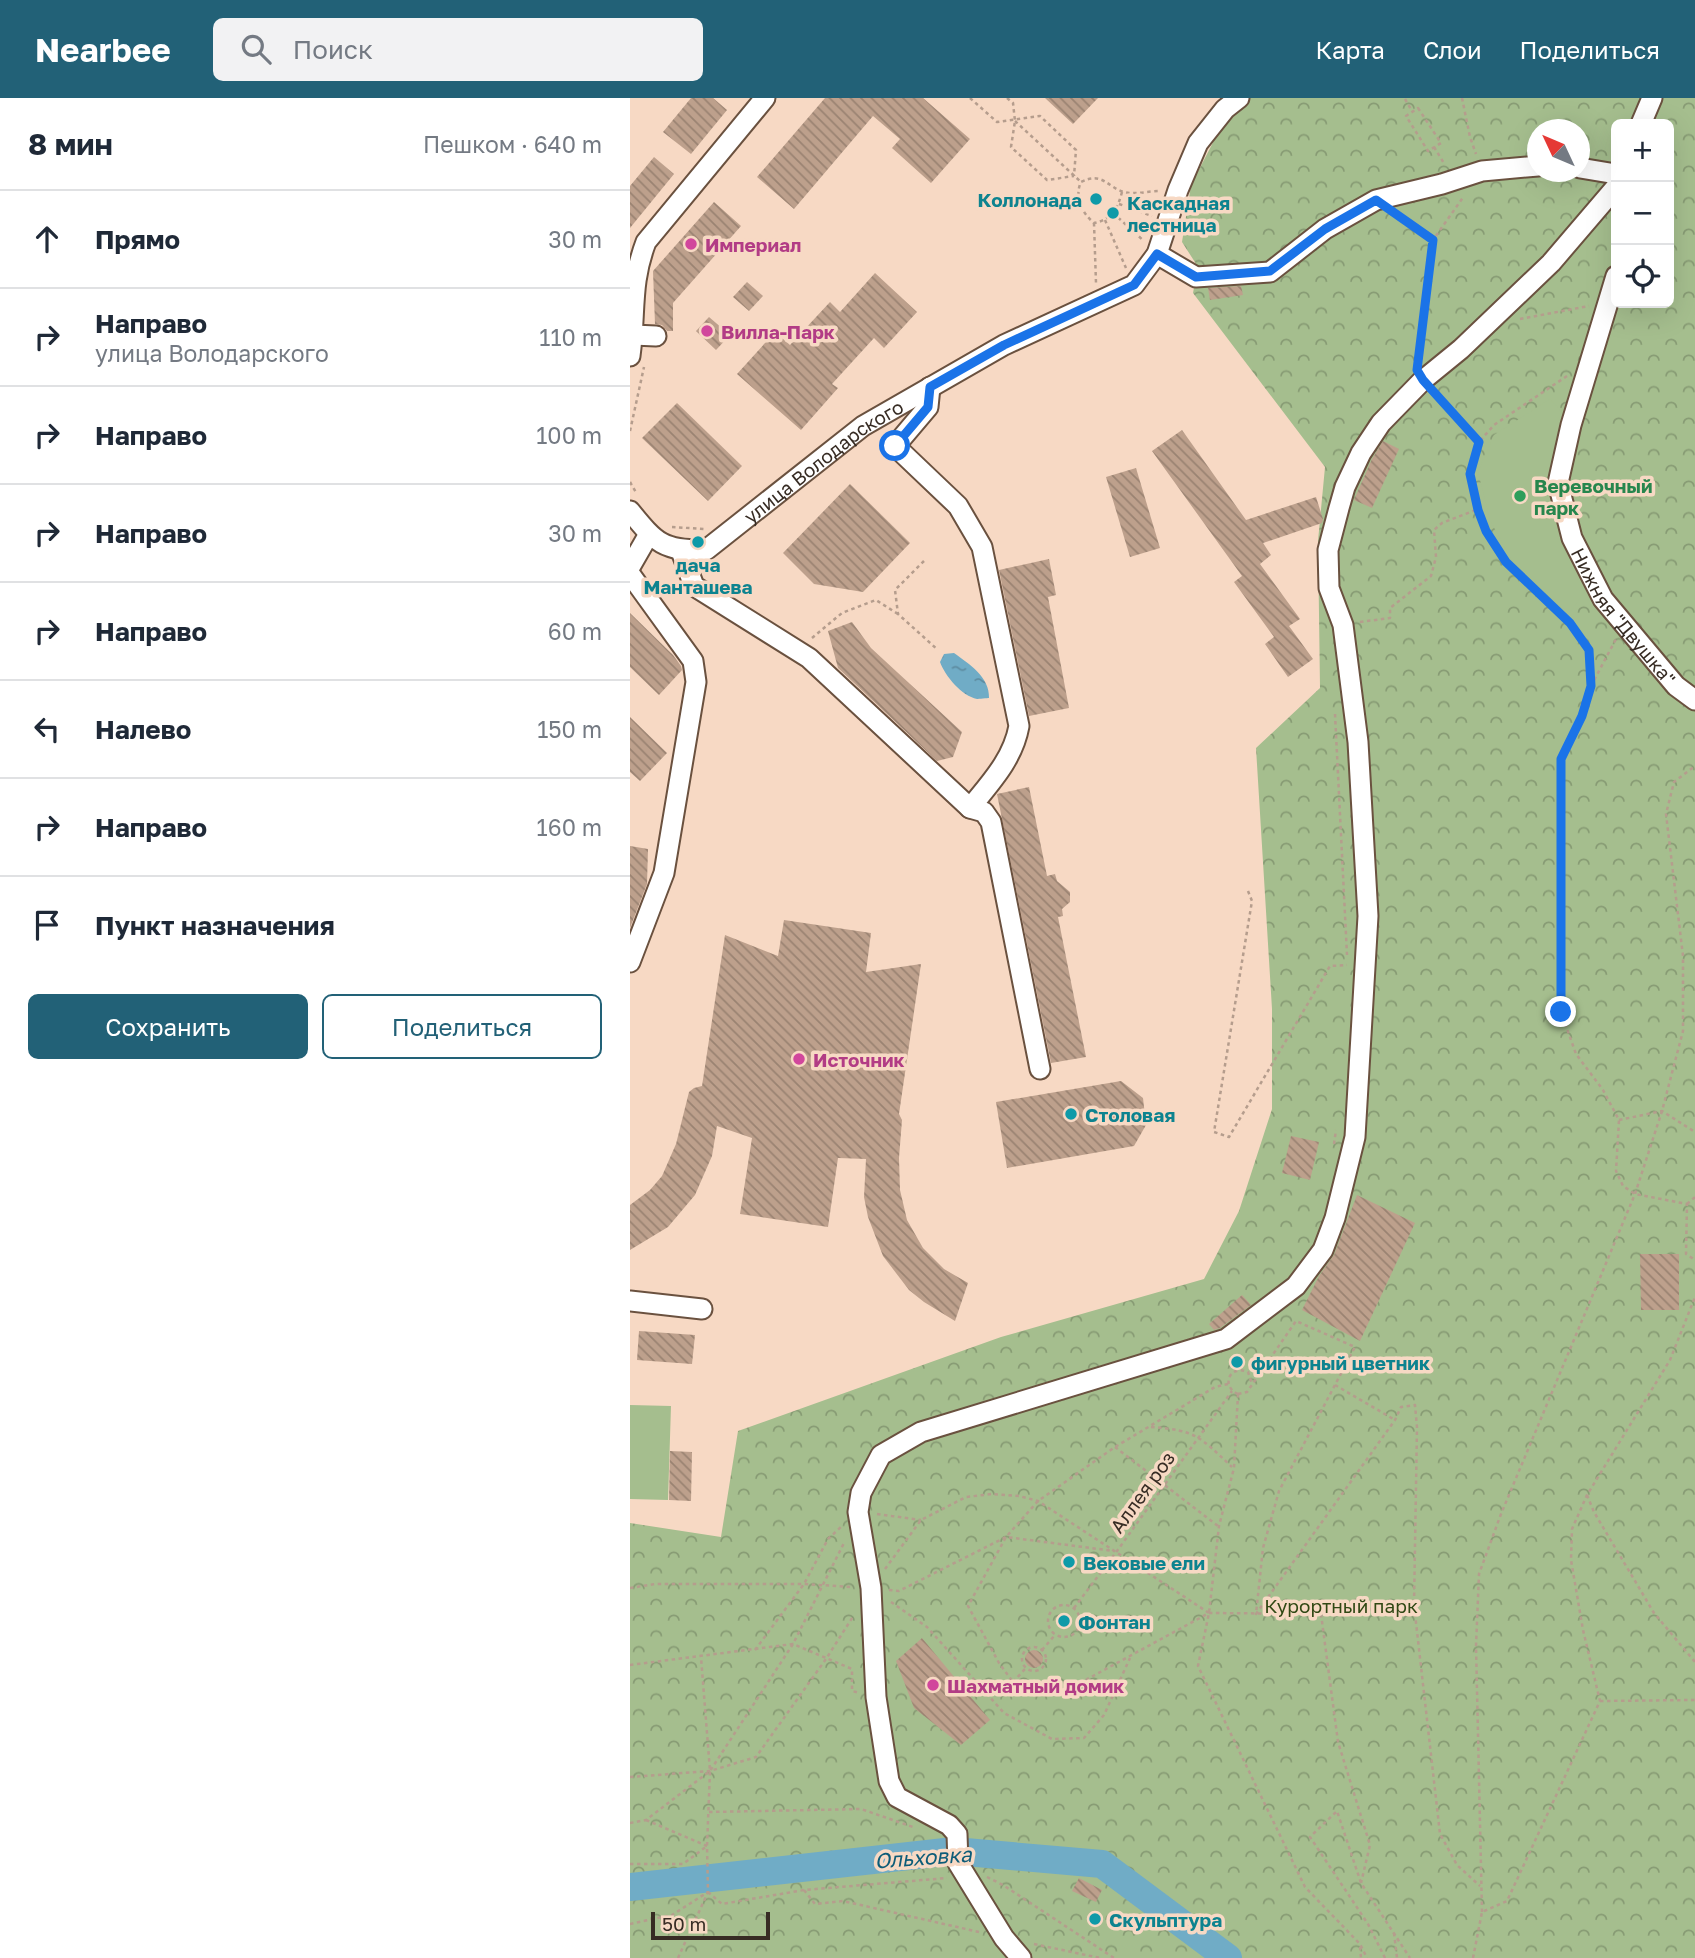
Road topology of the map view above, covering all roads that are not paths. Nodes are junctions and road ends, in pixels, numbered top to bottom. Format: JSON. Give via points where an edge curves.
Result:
{"nodes":[{"id":1,"x":765,"y":98,"type":"edge"},
{"id":2,"x":1239,"y":98,"type":"edge"},
{"id":3,"x":1652,"y":98,"type":"edge"},
{"id":4,"x":1643,"y":119,"type":"edge"},
{"id":5,"x":1527,"y":167,"type":"edge"},
{"id":6,"x":1590,"y":170,"type":"edge"},
{"id":7,"x":1611,"y":173,"type":"edge"},
{"id":8,"x":1611,"y":193,"type":"edge"},
{"id":9,"x":1157,"y":254,"type":"junction"},
{"id":10,"x":1611,"y":292,"type":"edge"},
{"id":11,"x":630,"y":356,"type":"edge"},
{"id":12,"x":930,"y":387,"type":"junction"},
{"id":13,"x":630,"y":511,"type":"edge"},
{"id":14,"x":654,"y":538,"type":"junction"},
{"id":15,"x":681,"y":551,"type":"junction"},
{"id":16,"x":638,"y":563,"type":"edge"},
{"id":17,"x":630,"y":574,"type":"edge"},
{"id":18,"x":1695,"y":700,"type":"edge"},
{"id":19,"x":970,"y":808,"type":"junction"},
{"id":20,"x":630,"y":962,"type":"edge"},
{"id":21,"x":1040,"y":1069,"type":"dead end"},
{"id":22,"x":630,"y":1301,"type":"edge"},
{"id":23,"x":702,"y":1308,"type":"dead end"},
{"id":24,"x":1026,"y":1951,"type":"edge"}],
"edges":[{"from":1,"to":11,"type":"street","via":[[646,242],[636,261],[632,281],[646,336]]},
{"from":2,"to":9,"type":"street","name":"улица Володарского","via":[[1198,143]]},
{"from":3,"to":4,"type":"street"},
{"from":5,"to":9,"type":"street","via":[[1482,171],[1376,200],[1325,229],[1270,271],[1196,277]]},
{"from":6,"to":7,"type":"street"},
{"from":8,"to":24,"type":"street","via":[[1551,263],[1381,423],[1345,487],[1328,550],[1329,587],[1343,625],[1359,742],[1368,916],[1355,1137],[1323,1250],[1296,1286],[1226,1339],[921,1432],[881,1455],[861,1493],[858,1512],[871,1588],[876,1697],[889,1781],[897,1797],[957,1834],[958,1863],[1004,1938]]},
{"from":9,"to":12,"type":"street","name":"улица Володарского","via":[[1134,285],[1004,345]]},
{"from":10,"to":18,"type":"street","name":"Нижняя \"Двушка\"","via":[[1558,483],[1572,538],[1603,599],[1676,686]]},
{"from":12,"to":15,"type":"street","name":"улица Володарского","via":[[863,426],[706,550]]},
{"from":12,"to":19,"type":"street","via":[[928,407],[895,446],[958,506],[982,547],[1019,726],[1001,769]]},
{"from":13,"to":14,"type":"street"},
{"from":14,"to":15,"type":"street"},
{"from":14,"to":16,"type":"street"},
{"from":15,"to":19,"type":"street","via":[[694,586],[809,658]]},
{"from":17,"to":20,"type":"street","via":[[693,661],[696,682],[664,873]]},
{"from":19,"to":21,"type":"street","via":[[984,812],[991,822]]},
{"from":22,"to":23,"type":"street"}]}
